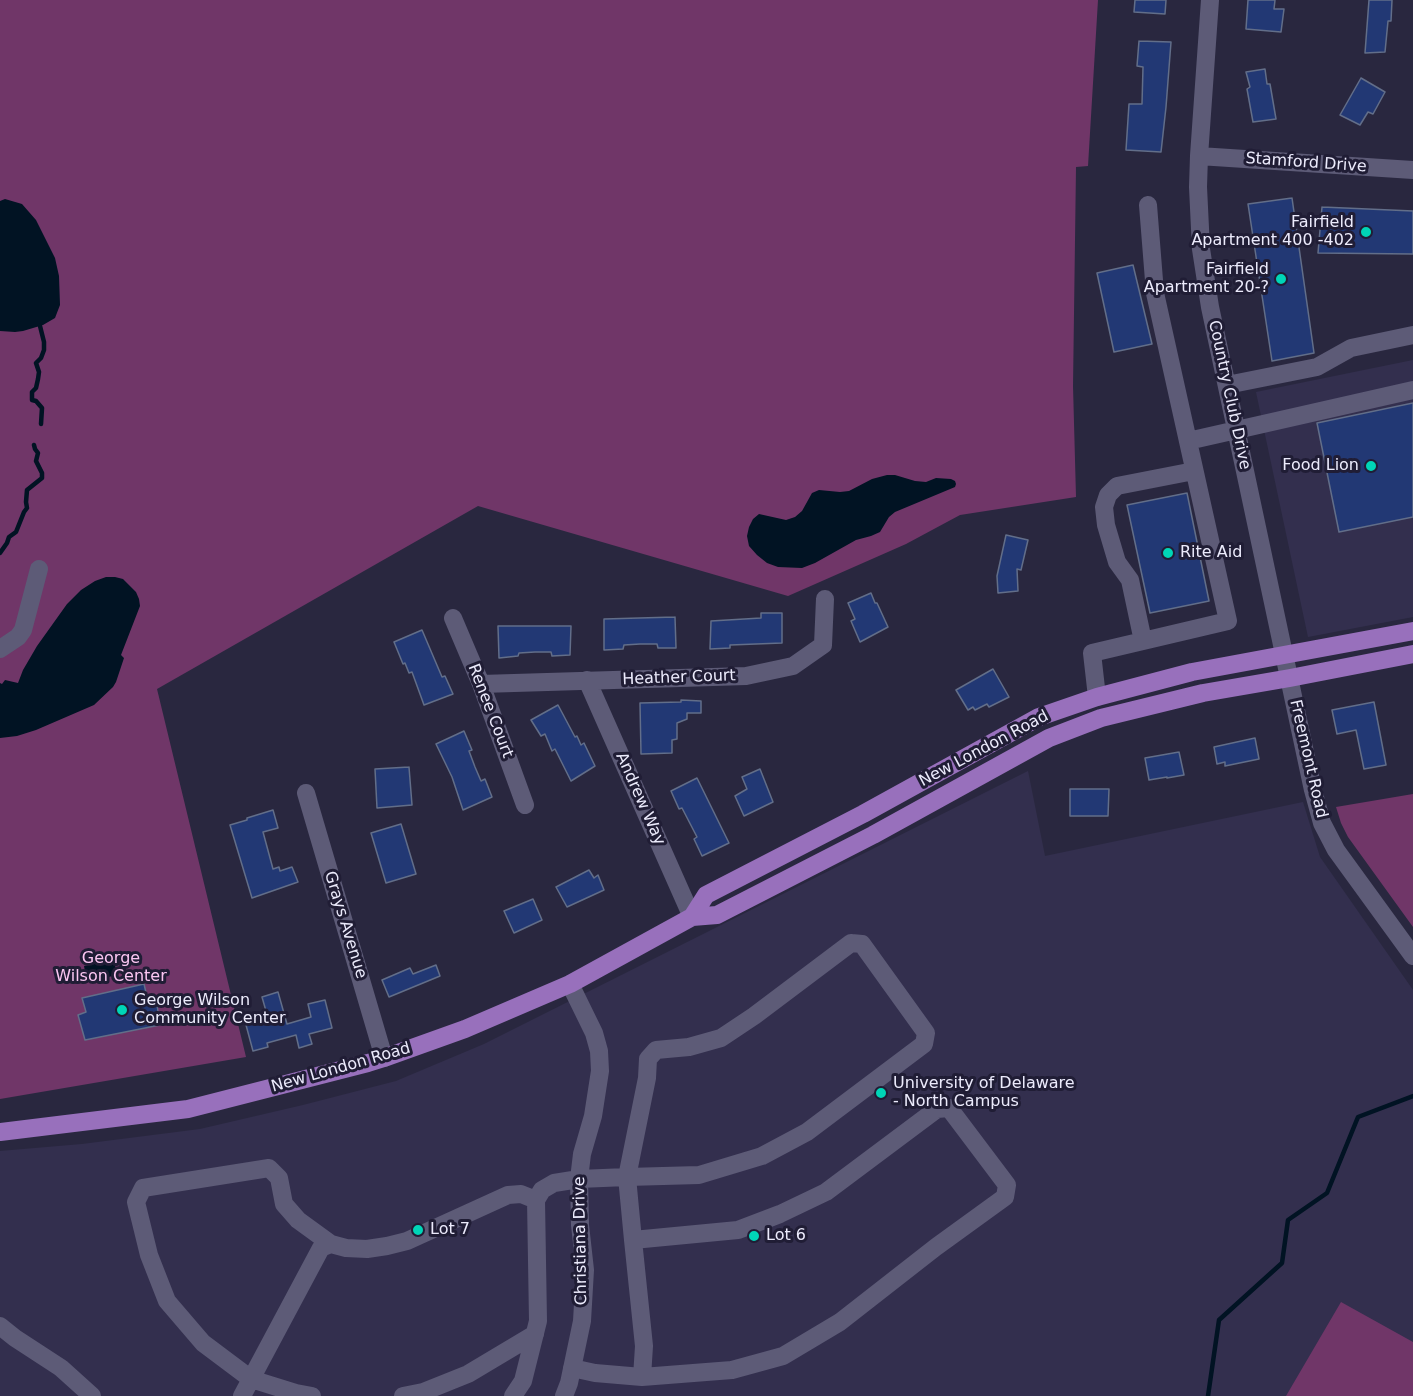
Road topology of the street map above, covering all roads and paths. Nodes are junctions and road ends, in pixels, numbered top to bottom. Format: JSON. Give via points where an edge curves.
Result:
{"nodes":[{"id":1,"x":1209,"y":0,"type":"edge"},
{"id":2,"x":1199,"y":156,"type":"junction"},
{"id":3,"x":1413,"y":170,"type":"edge"},
{"id":4,"x":1148,"y":205,"type":"dead end"},
{"id":5,"x":1413,"y":335,"type":"edge"},
{"id":6,"x":1227,"y":385,"type":"junction"},
{"id":7,"x":1413,"y":390,"type":"edge"},
{"id":8,"x":1237,"y":430,"type":"junction"},
{"id":9,"x":1188,"y":441,"type":"junction"},
{"id":10,"x":1194,"y":471,"type":"junction"},
{"id":11,"x":39,"y":569,"type":"dead end"},
{"id":12,"x":825,"y":599,"type":"dead end"},
{"id":13,"x":453,"y":618,"type":"dead end"},
{"id":14,"x":1413,"y":631,"type":"edge"},
{"id":15,"x":1143,"y":641,"type":"junction"},
{"id":16,"x":0,"y":649,"type":"edge"},
{"id":17,"x":1413,"y":654,"type":"edge"},
{"id":18,"x":1284,"y":655,"type":"junction"},
{"id":19,"x":1290,"y":678,"type":"junction"},
{"id":20,"x":587,"y":680,"type":"junction"},
{"id":21,"x":481,"y":684,"type":"junction"},
{"id":22,"x":1097,"y":697,"type":"junction"},
{"id":23,"x":306,"y":793,"type":"dead end"},
{"id":24,"x":525,"y":805,"type":"dead end"},
{"id":25,"x":692,"y":917,"type":"junction"},
{"id":26,"x":1406,"y":932,"type":"edge"},
{"id":27,"x":1413,"y":956,"type":"edge"},
{"id":28,"x":570,"y":984,"type":"junction"},
{"id":29,"x":384,"y":1058,"type":"junction"},
{"id":30,"x":0,"y":1132,"type":"edge"},
{"id":31,"x":627,"y":1177,"type":"junction"},
{"id":32,"x":579,"y":1179,"type":"junction"},
{"id":33,"x":536,"y":1200,"type":"junction"},
{"id":34,"x":633,"y":1240,"type":"junction"},
{"id":35,"x":331,"y":1244,"type":"junction"},
{"id":36,"x":0,"y":1326,"type":"edge"},
{"id":37,"x":535,"y":1334,"type":"junction"},
{"id":38,"x":572,"y":1368,"type":"junction"},
{"id":39,"x":642,"y":1377,"type":"junction"},
{"id":40,"x":251,"y":1378,"type":"junction"},
{"id":41,"x":92,"y":1396,"type":"edge"},
{"id":42,"x":242,"y":1396,"type":"edge"},
{"id":43,"x":312,"y":1396,"type":"edge"},
{"id":44,"x":403,"y":1396,"type":"edge"},
{"id":45,"x":513,"y":1396,"type":"edge"},
{"id":46,"x":564,"y":1396,"type":"edge"}],
"edges":[{"from":1,"to":2,"type":"street","name":"Country Club Drive"},
{"from":2,"to":3,"type":"street","name":"Stamford Drive"},
{"from":2,"to":6,"type":"street","name":"Country Club Drive","via":[[1203,266]]},
{"from":4,"to":9,"type":"street","via":[[1155,293]]},
{"from":5,"to":6,"type":"street","via":[[1351,348],[1317,367]]},
{"from":6,"to":8,"type":"street","name":"Country Club Drive"},
{"from":7,"to":8,"type":"street"},
{"from":8,"to":9,"type":"street"},
{"from":8,"to":18,"type":"street","name":"Country Club Drive"},
{"from":9,"to":10,"type":"street"},
{"from":10,"to":15,"type":"street","via":[[1228,621]]},
{"from":10,"to":15,"type":"street","via":[[1117,486],[1104,507],[1117,562],[1130,580]]},
{"from":11,"to":16,"type":"street","via":[[23,630]]},
{"from":12,"to":20,"type":"street","name":"Heather Court","via":[[823,645],[793,666],[746,676]]},
{"from":13,"to":21,"type":"street","name":"Renee Court"},
{"from":14,"to":18,"type":"main road","name":"New London Road"},
{"from":15,"to":22,"type":"street","via":[[1092,653]]},
{"from":17,"to":19,"type":"main road","name":"New London Road"},
{"from":18,"to":19,"type":"street","name":"Country Club Drive"},
{"from":18,"to":22,"type":"main road","name":"New London Road","via":[[1192,672]]},
{"from":19,"to":25,"type":"main road","name":"New London Road","via":[[1203,693],[1101,718],[1049,738],[717,915]]},
{"from":19,"to":26,"type":"street","name":"Freemont Road","via":[[1322,823],[1336,849]]},
{"from":20,"to":21,"type":"street","name":"Heather Court"},
{"from":20,"to":25,"type":"street","name":"Andrew Way"},
{"from":21,"to":24,"type":"street","name":"Renee Court"},
{"from":22,"to":25,"type":"main road","name":"New London Road","via":[[1039,717],[706,895]]},
{"from":23,"to":29,"type":"street","name":"Grays Avenue"},
{"from":25,"to":28,"type":"main road","name":"New London Road"},
{"from":26,"to":27,"type":"street","name":"Freemont Road"},
{"from":28,"to":29,"type":"main road","name":"New London Road"},
{"from":28,"to":32,"type":"street","name":"Christiana Drive","via":[[594,1033],[600,1071]]},
{"from":29,"to":30,"type":"main road","name":"New London Road","via":[[188,1109]]},
{"from":31,"to":31,"type":"street","via":[[648,1059],[656,1050],[689,1047],[721,1038],[851,943],[862,944],[926,1033],[924,1044],[807,1132],[762,1156],[699,1175]]},
{"from":31,"to":32,"type":"street"},
{"from":31,"to":34,"type":"street"},
{"from":32,"to":33,"type":"street","via":[[554,1183],[542,1190]]},
{"from":32,"to":38,"type":"street","name":"Christiana Drive","via":[[585,1270],[582,1321]]},
{"from":33,"to":35,"type":"street","via":[[508,1194],[387,1246],[367,1249]]},
{"from":33,"to":37,"type":"street"},
{"from":34,"to":39,"type":"street","via":[[644,1346]]},
{"from":34,"to":39,"type":"street","via":[[738,1230],[780,1214],[826,1192],[937,1109],[949,1108],[1006,1185],[1005,1197],[840,1322],[783,1356],[732,1370]]},
{"from":35,"to":40,"type":"street","via":[[321,1248]]},
{"from":35,"to":40,"type":"street","via":[[298,1220],[284,1204],[279,1178],[269,1168],[143,1188],[136,1202],[149,1255],[167,1301],[203,1343]]},
{"from":36,"to":41,"type":"street","via":[[61,1368]]},
{"from":37,"to":44,"type":"street","via":[[468,1374]]},
{"from":37,"to":45,"type":"street","via":[[523,1381]]},
{"from":38,"to":39,"type":"street"},
{"from":38,"to":46,"type":"street","name":"Christiana Drive"},
{"from":40,"to":42,"type":"street"},
{"from":40,"to":43,"type":"street"}]}
